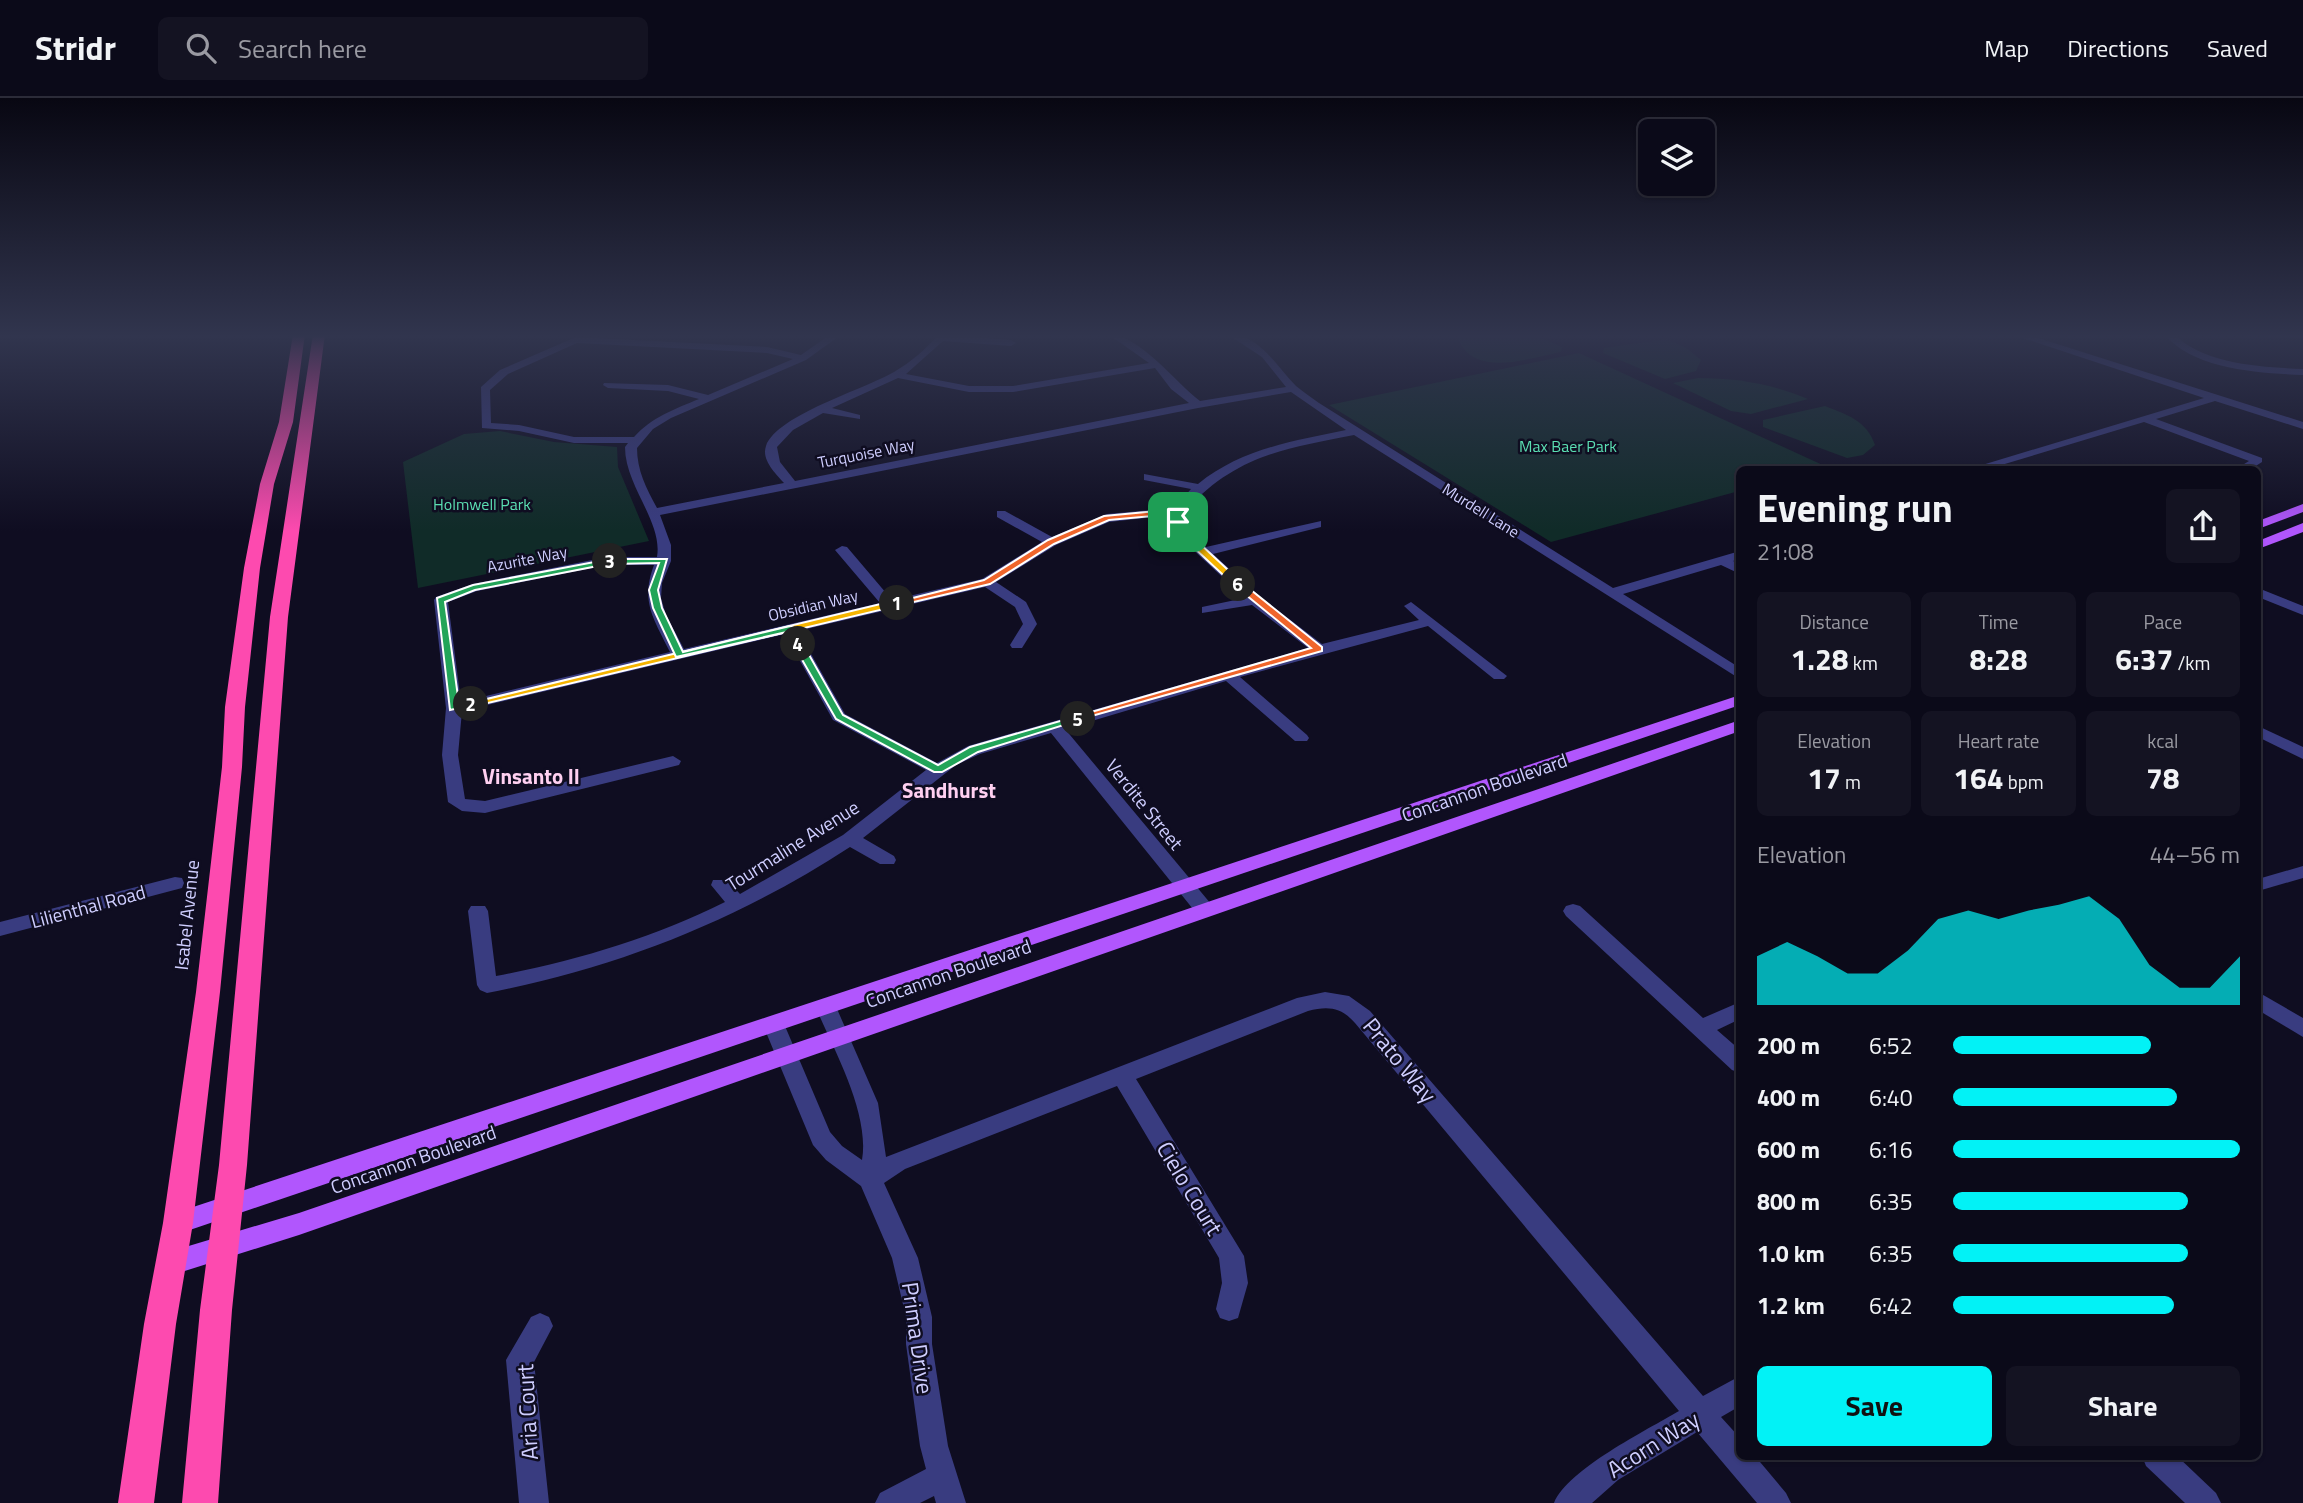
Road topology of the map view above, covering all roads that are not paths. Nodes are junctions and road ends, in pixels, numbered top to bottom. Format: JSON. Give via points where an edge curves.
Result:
{"nodes":[{"id":1,"x":289,"y":400,"type":"edge"},
{"id":2,"x":310,"y":400,"type":"edge"},
{"id":3,"x":485,"y":400,"type":"edge"},
{"id":4,"x":705,"y":400,"type":"edge"},
{"id":5,"x":843,"y":400,"type":"edge"},
{"id":6,"x":1191,"y":400,"type":"edge"},
{"id":7,"x":1230,"y":400,"type":"edge"},
{"id":8,"x":1309,"y":400,"type":"edge"},
{"id":9,"x":2209,"y":400,"type":"edge"},
{"id":10,"x":2219,"y":400,"type":"edge"},
{"id":11,"x":1198,"y":405,"type":"junction"},
{"id":12,"x":822,"y":409,"type":"junction"},
{"id":13,"x":856,"y":417,"type":"dead end"},
{"id":14,"x":2146,"y":419,"type":"junction"},
{"id":15,"x":2303,"y":426,"type":"edge"},
{"id":16,"x":1355,"y":431,"type":"junction"},
{"id":17,"x":636,"y":440,"type":"junction"},
{"id":18,"x":1985,"y":466,"type":"edge"},
{"id":19,"x":2247,"y":466,"type":"edge"},
{"id":20,"x":1148,"y":477,"type":"dead end"},
{"id":21,"x":791,"y":484,"type":"junction"},
{"id":22,"x":1197,"y":487,"type":"junction"},
{"id":23,"x":2303,"y":508,"type":"edge"},
{"id":24,"x":1178,"y":511,"type":"junction"},
{"id":25,"x":652,"y":513,"type":"junction"},
{"id":26,"x":1001,"y":514,"type":"dead end"},
{"id":27,"x":1317,"y":524,"type":"dead end"},
{"id":28,"x":2261,"y":524,"type":"edge"},
{"id":29,"x":2303,"y":527,"type":"edge"},
{"id":30,"x":1051,"y":542,"type":"junction"},
{"id":31,"x":2261,"y":544,"type":"edge"},
{"id":32,"x":842,"y":550,"type":"dead end"},
{"id":33,"x":1203,"y":552,"type":"junction"},
{"id":34,"x":1736,"y":556,"type":"edge"},
{"id":35,"x":1721,"y":560,"type":"junction"},
{"id":36,"x":664,"y":561,"type":"junction"},
{"id":37,"x":1736,"y":568,"type":"edge"},
{"id":38,"x":987,"y":582,"type":"junction"},
{"id":39,"x":1613,"y":593,"type":"junction"},
{"id":40,"x":2261,"y":593,"type":"edge"},
{"id":41,"x":1255,"y":600,"type":"junction"},
{"id":42,"x":889,"y":605,"type":"junction"},
{"id":43,"x":1411,"y":607,"type":"dead end"},
{"id":44,"x":1207,"y":610,"type":"dead end"},
{"id":45,"x":2303,"y":611,"type":"edge"},
{"id":46,"x":1429,"y":622,"type":"junction"},
{"id":47,"x":790,"y":629,"type":"junction"},
{"id":48,"x":1017,"y":645,"type":"dead end"},
{"id":49,"x":1318,"y":649,"type":"junction"},
{"id":50,"x":679,"y":655,"type":"junction"},
{"id":51,"x":1736,"y":672,"type":"edge"},
{"id":52,"x":1229,"y":676,"type":"junction"},
{"id":53,"x":1499,"y":677,"type":"dead end"},
{"id":54,"x":1736,"y":701,"type":"edge"},
{"id":55,"x":454,"y":708,"type":"junction"},
{"id":56,"x":1054,"y":726,"type":"junction"},
{"id":57,"x":1736,"y":727,"type":"edge"},
{"id":58,"x":2261,"y":733,"type":"edge"},
{"id":59,"x":1301,"y":738,"type":"dead end"},
{"id":60,"x":2303,"y":754,"type":"edge"},
{"id":61,"x":673,"y":761,"type":"dead end"},
{"id":62,"x":938,"y":769,"type":"junction"},
{"id":63,"x":850,"y":839,"type":"junction"},
{"id":64,"x":887,"y":860,"type":"dead end"},
{"id":65,"x":2303,"y":872,"type":"edge"},
{"id":66,"x":175,"y":883,"type":"dead end"},
{"id":67,"x":2261,"y":884,"type":"edge"},
{"id":68,"x":720,"y":885,"type":"dead end"},
{"id":69,"x":1185,"y":886,"type":"junction"},
{"id":70,"x":738,"y":904,"type":"junction"},
{"id":71,"x":1204,"y":909,"type":"junction"},
{"id":72,"x":478,"y":911,"type":"dead end"},
{"id":73,"x":1573,"y":911,"type":"dead end"},
{"id":74,"x":0,"y":929,"type":"edge"},
{"id":75,"x":2261,"y":1002,"type":"edge"},
{"id":76,"x":827,"y":1008,"type":"junction"},
{"id":77,"x":1736,"y":1012,"type":"edge"},
{"id":78,"x":774,"y":1025,"type":"junction"},
{"id":79,"x":1701,"y":1028,"type":"junction"},
{"id":80,"x":2303,"y":1029,"type":"edge"},
{"id":81,"x":838,"y":1038,"type":"junction"},
{"id":82,"x":785,"y":1056,"type":"junction"},
{"id":83,"x":1736,"y":1060,"type":"edge"},
{"id":84,"x":1122,"y":1075,"type":"junction"},
{"id":85,"x":870,"y":1179,"type":"junction"},
{"id":86,"x":227,"y":1206,"type":"junction"},
{"id":87,"x":178,"y":1223,"type":"junction"},
{"id":88,"x":223,"y":1247,"type":"junction"},
{"id":89,"x":172,"y":1263,"type":"junction"},
{"id":90,"x":1229,"y":1309,"type":"dead end"},
{"id":91,"x":540,"y":1326,"type":"dead end"},
{"id":92,"x":1736,"y":1392,"type":"edge"},
{"id":93,"x":1700,"y":1415,"type":"junction"},
{"id":94,"x":1736,"y":1457,"type":"edge"},
{"id":95,"x":1739,"y":1460,"type":"edge"},
{"id":96,"x":2160,"y":1460,"type":"edge"},
{"id":97,"x":947,"y":1490,"type":"edge"},
{"id":98,"x":136,"y":1503,"type":"edge"},
{"id":99,"x":200,"y":1503,"type":"edge"},
{"id":100,"x":534,"y":1503,"type":"edge"},
{"id":101,"x":890,"y":1503,"type":"edge"},
{"id":102,"x":1569,"y":1503,"type":"edge"},
{"id":103,"x":1776,"y":1503,"type":"edge"},
{"id":104,"x":2206,"y":1503,"type":"edge"}],
"edges":[{"from":1,"to":87,"type":"highway","name":"Isabel Avenue","via":[[267,484],[252,568]]},
{"from":2,"to":86,"type":"highway","via":[[279,617]]},
{"from":3,"to":17,"type":"street","via":[[486,426],[574,440]]},
{"from":4,"to":17,"type":"street","via":[[667,416]]},
{"from":5,"to":12,"type":"street"},
{"from":6,"to":11,"type":"street"},
{"from":7,"to":11,"type":"street","name":"Turquoise Way"},
{"from":8,"to":16,"type":"street","name":"Murdell Lane"},
{"from":9,"to":14,"type":"street"},
{"from":10,"to":15,"type":"street"},
{"from":11,"to":21,"type":"street","name":"Turquoise Way"},
{"from":12,"to":13,"type":"street"},
{"from":12,"to":21,"type":"street","via":[[789,426],[771,447],[772,460]]},
{"from":14,"to":18,"type":"street"},
{"from":14,"to":19,"type":"street","via":[[2258,460]]},
{"from":16,"to":22,"type":"street","via":[[1258,453]]},
{"from":16,"to":39,"type":"street","name":"Murdell Lane"},
{"from":17,"to":25,"type":"street","via":[[631,447],[632,466]]},
{"from":20,"to":22,"type":"street"},
{"from":21,"to":25,"type":"street","name":"Turquoise Way"},
{"from":22,"to":24,"type":"street"},
{"from":23,"to":28,"type":"main road"},
{"from":24,"to":30,"type":"street","name":"Obsidian Way","via":[[1107,518]]},
{"from":24,"to":33,"type":"street","via":[[1181,531]]},
{"from":25,"to":36,"type":"street","via":[[663,537]]},
{"from":26,"to":30,"type":"street"},
{"from":27,"to":33,"type":"street"},
{"from":29,"to":31,"type":"main road"},
{"from":30,"to":38,"type":"street","name":"Obsidian Way"},
{"from":32,"to":42,"type":"street"},
{"from":33,"to":41,"type":"street"},
{"from":34,"to":35,"type":"street"},
{"from":35,"to":37,"type":"street"},
{"from":35,"to":39,"type":"street"},
{"from":36,"to":50,"type":"street","via":[[654,590]]},
{"from":36,"to":55,"type":"street","name":"Azurite Way","via":[[607,561],[473,587],[440,600]]},
{"from":38,"to":42,"type":"street","name":"Obsidian Way"},
{"from":38,"to":48,"type":"street","via":[[1021,605],[1030,624]]},
{"from":39,"to":51,"type":"street","name":"Murdell Lane"},
{"from":40,"to":45,"type":"street"},
{"from":41,"to":44,"type":"street"},
{"from":41,"to":49,"type":"street"},
{"from":42,"to":47,"type":"street","name":"Obsidian Way"},
{"from":43,"to":46,"type":"street"},
{"from":46,"to":49,"type":"street","name":"Tourmaline Avenue"},
{"from":46,"to":53,"type":"street"},
{"from":47,"to":50,"type":"street","name":"Obsidian Way"},
{"from":47,"to":62,"type":"street","via":[[839,717]]},
{"from":49,"to":52,"type":"street","name":"Tourmaline Avenue"},
{"from":50,"to":55,"type":"street","name":"Obsidian Way"},
{"from":52,"to":56,"type":"street","name":"Tourmaline Avenue"},
{"from":52,"to":59,"type":"street"},
{"from":54,"to":69,"type":"main road","name":"Concannon Boulevard"},
{"from":55,"to":61,"type":"street","via":[[451,771],[457,802],[468,807],[496,805]]},
{"from":56,"to":62,"type":"street","name":"Tourmaline Avenue","via":[[974,750]]},
{"from":56,"to":69,"type":"street","name":"Verdite Street"},
{"from":57,"to":71,"type":"main road","name":"Concannon Boulevard"},
{"from":58,"to":60,"type":"street"},
{"from":62,"to":63,"type":"street","name":"Tourmaline Avenue"},
{"from":63,"to":64,"type":"street"},
{"from":63,"to":70,"type":"street","name":"Tourmaline Avenue"},
{"from":65,"to":67,"type":"street"},
{"from":66,"to":74,"type":"street","name":"Lilienthal Road"},
{"from":68,"to":70,"type":"street"},
{"from":69,"to":71,"type":"street","name":"Verdite Street"},
{"from":69,"to":76,"type":"main road","name":"Concannon Boulevard"},
{"from":70,"to":72,"type":"street","name":"Tourmaline Avenue","via":[[704,922],[638,945],[529,978],[487,985]]},
{"from":71,"to":81,"type":"main road","name":"Concannon Boulevard"},
{"from":73,"to":79,"type":"street"},
{"from":75,"to":80,"type":"street"},
{"from":76,"to":78,"type":"main road","name":"Concannon Boulevard"},
{"from":76,"to":81,"type":"street"},
{"from":77,"to":79,"type":"street"},
{"from":78,"to":82,"type":"street","name":"Prima Drive"},
{"from":78,"to":86,"type":"main road","name":"Concannon Boulevard"},
{"from":79,"to":83,"type":"street"},
{"from":81,"to":82,"type":"main road","name":"Concannon Boulevard"},
{"from":81,"to":85,"type":"street","via":[[867,1103],[875,1150]]},
{"from":82,"to":85,"type":"street","name":"Prima Drive","via":[[821,1138]]},
{"from":82,"to":88,"type":"main road","name":"Concannon Boulevard"},
{"from":84,"to":85,"type":"street","name":"Prato Way","via":[[897,1162]]},
{"from":84,"to":90,"type":"street","name":"Cielo Court","via":[[1231,1256],[1234,1283]]},
{"from":84,"to":93,"type":"street","name":"Prato Way","via":[[1304,1004],[1346,1002],[1360,1012]]},
{"from":85,"to":97,"type":"street","name":"Prima Drive","via":[[914,1286],[930,1419]]},
{"from":86,"to":87,"type":"main road","name":"Concannon Boulevard"},
{"from":86,"to":88,"type":"highway"},
{"from":87,"to":89,"type":"highway","name":"Isabel Avenue"},
{"from":88,"to":89,"type":"main road","name":"Concannon Boulevard"},
{"from":88,"to":99,"type":"highway"},
{"from":89,"to":98,"type":"highway","name":"Isabel Avenue"},
{"from":91,"to":100,"type":"street","name":"Aria Court","via":[[520,1360]]},
{"from":92,"to":93,"type":"street","name":"Acorn Way"},
{"from":93,"to":94,"type":"street"},
{"from":93,"to":102,"type":"street","name":"Acorn Way","via":[[1608,1470]]},
{"from":95,"to":103,"type":"street"},
{"from":96,"to":104,"type":"street"},
{"from":97,"to":101,"type":"street"}]}
